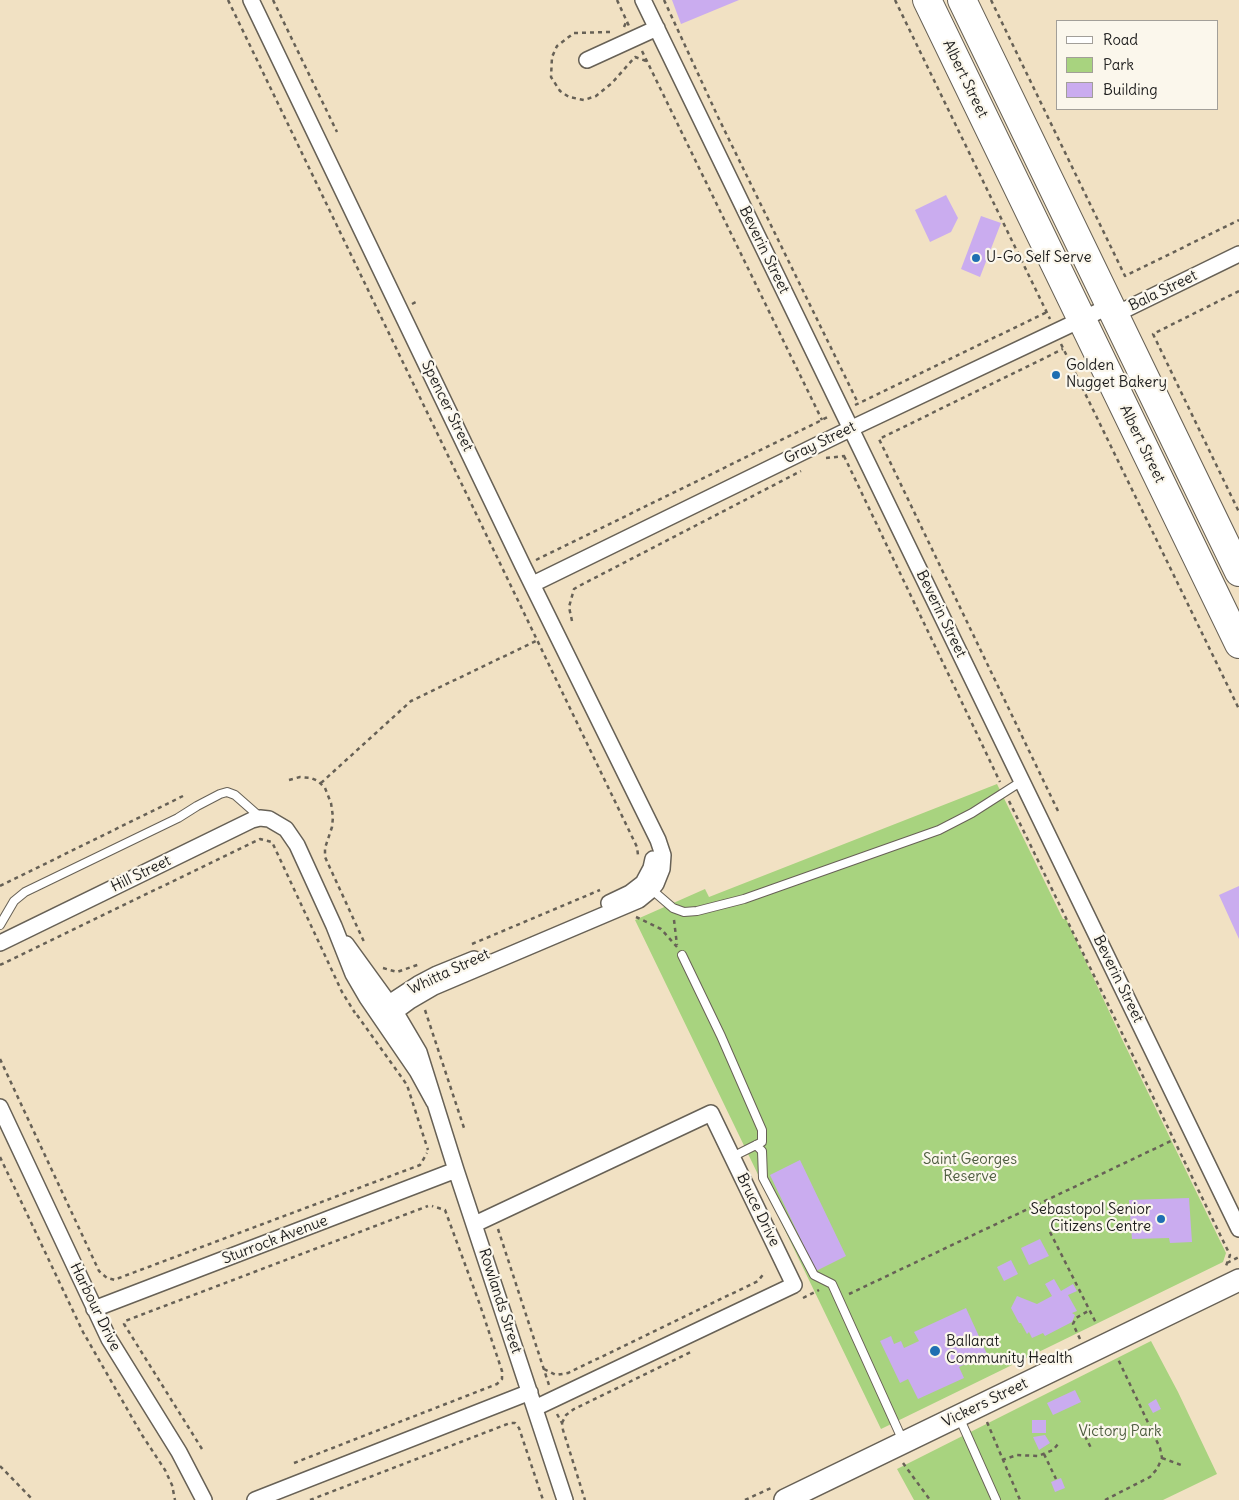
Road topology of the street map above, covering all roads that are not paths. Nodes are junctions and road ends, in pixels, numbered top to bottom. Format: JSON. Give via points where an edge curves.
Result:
{"nodes":[{"id":1,"x":251,"y":0,"type":"edge"},
{"id":2,"x":643,"y":0,"type":"edge"},
{"id":3,"x":927,"y":0,"type":"edge"},
{"id":4,"x":962,"y":0,"type":"edge"},
{"id":5,"x":658,"y":28,"type":"junction"},
{"id":6,"x":587,"y":60,"type":"dead end"},
{"id":7,"x":1239,"y":254,"type":"edge"},
{"id":8,"x":1112,"y":311,"type":"junction"},
{"id":9,"x":1084,"y":324,"type":"junction"},
{"id":10,"x":850,"y":429,"type":"junction"},
{"id":11,"x":1239,"y":572,"type":"edge"},
{"id":12,"x":532,"y":584,"type":"junction"},
{"id":13,"x":1239,"y":644,"type":"edge"},
{"id":14,"x":1022,"y":781,"type":"junction"},
{"id":15,"x":260,"y":818,"type":"junction"},
{"id":16,"x":651,"y":863,"type":"joint"},
{"id":17,"x":647,"y":886,"type":"junction"},
{"id":18,"x":0,"y":925,"type":"edge"},
{"id":19,"x":0,"y":943,"type":"edge"},
{"id":20,"x":682,"y":955,"type":"dead end"},
{"id":21,"x":389,"y":1012,"type":"junction"},
{"id":22,"x":0,"y":1107,"type":"edge"},
{"id":23,"x":756,"y":1145,"type":"junction"},
{"id":24,"x":732,"y":1157,"type":"junction"},
{"id":25,"x":456,"y":1170,"type":"junction"},
{"id":26,"x":475,"y":1224,"type":"junction"},
{"id":27,"x":1239,"y":1229,"type":"edge"},
{"id":28,"x":1239,"y":1280,"type":"edge"},
{"id":29,"x":94,"y":1309,"type":"junction"},
{"id":30,"x":530,"y":1392,"type":"junction"},
{"id":31,"x":536,"y":1408,"type":"junction"},
{"id":32,"x":959,"y":1416,"type":"junction"},
{"id":33,"x":903,"y":1452,"type":"junction"},
{"id":34,"x":204,"y":1500,"type":"edge"},
{"id":35,"x":255,"y":1500,"type":"edge"},
{"id":36,"x":565,"y":1500,"type":"edge"},
{"id":37,"x":785,"y":1500,"type":"edge"},
{"id":38,"x":996,"y":1500,"type":"edge"}],
"edges":[{"from":1,"to":12,"type":"street","name":"Spencer Street"},
{"from":2,"to":5,"type":"street","name":"Beverin Street"},
{"from":3,"to":9,"type":"highway","name":"Albert Street"},
{"from":4,"to":8,"type":"highway","name":"Albert Street"},
{"from":5,"to":6,"type":"street"},
{"from":5,"to":10,"type":"street","name":"Beverin Street"},
{"from":7,"to":8,"type":"street","name":"Bala Street"},
{"from":8,"to":9,"type":"street","name":"Gray Street"},
{"from":8,"to":11,"type":"highway","name":"Albert Street"},
{"from":9,"to":10,"type":"street","name":"Gray Street"},
{"from":9,"to":13,"type":"highway","name":"Albert Street"},
{"from":10,"to":12,"type":"street","name":"Gray Street"},
{"from":10,"to":14,"type":"street","name":"Beverin Street"},
{"from":12,"to":16,"type":"street","name":"Spencer Street","via":[[643,812],[653,839]]},
{"from":14,"to":17,"type":"lane","via":[[966,817],[928,834],[751,897],[697,912],[684,912],[673,908]]},
{"from":14,"to":27,"type":"street","name":"Beverin Street"},
{"from":15,"to":18,"type":"lane","via":[[235,795],[220,794],[178,818],[21,894],[10,905]]},
{"from":15,"to":19,"type":"street","name":"Hill Street"},
{"from":15,"to":21,"type":"street","name":"Rowlands Street","via":[[286,823],[334,926]]},
{"from":16,"to":17,"type":"street","name":"Whitta Street"},
{"from":17,"to":21,"type":"street","name":"Whitta Street","via":[[437,974]]},
{"from":17,"to":21,"type":"street","name":"Whitta Street","via":[[642,898],[629,905],[441,984]]},
{"from":20,"to":23,"type":"lane","via":[[762,1130],[762,1142]]},
{"from":21,"to":25,"type":"street","name":"Rowlands Street","via":[[419,1052]]},
{"from":22,"to":29,"type":"street","name":"Harbour Drive"},
{"from":23,"to":24,"type":"lane"},
{"from":23,"to":33,"type":"lane","via":[[762,1151],[763,1178],[814,1275],[832,1284]]},
{"from":24,"to":26,"type":"street","name":"Bruce Drive","via":[[711,1113]]},
{"from":24,"to":31,"type":"street","name":"Bruce Drive","via":[[794,1285]]},
{"from":25,"to":26,"type":"street","name":"Rowlands Street"},
{"from":25,"to":29,"type":"street","name":"Sturrock Avenue"},
{"from":26,"to":30,"type":"street","name":"Rowlands Street"},
{"from":28,"to":32,"type":"street","name":"Vickers Street"},
{"from":29,"to":34,"type":"street","name":"Harbour Drive","via":[[114,1349],[179,1452]]},
{"from":30,"to":31,"type":"street","name":"Rowlands Street"},
{"from":30,"to":35,"type":"street"},
{"from":31,"to":36,"type":"street","name":"Rowlands Street"},
{"from":32,"to":33,"type":"street","name":"Vickers Street"},
{"from":32,"to":38,"type":"lane"},
{"from":33,"to":37,"type":"street","name":"Vickers Street"}]}
